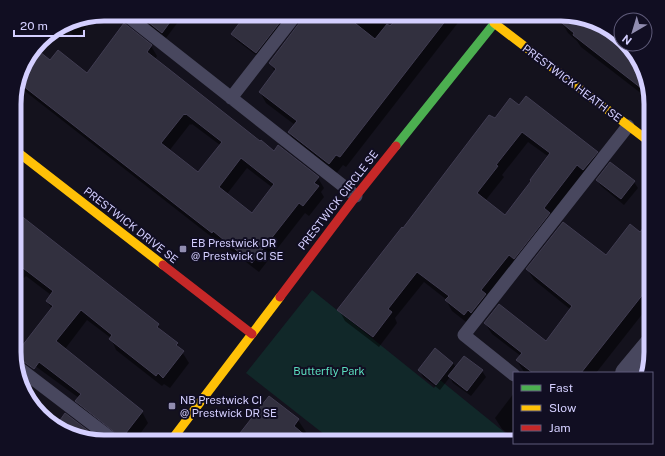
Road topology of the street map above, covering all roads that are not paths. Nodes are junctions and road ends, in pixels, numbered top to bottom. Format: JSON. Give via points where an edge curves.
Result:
{"nodes":[{"id":1,"x":134,"y":21,"type":"edge"},
{"id":2,"x":291,"y":21,"type":"edge"},
{"id":3,"x":494,"y":23,"type":"joint"},
{"id":4,"x":231,"y":98,"type":"junction"},
{"id":5,"x":628,"y":126,"type":"junction"},
{"id":6,"x":644,"y":138,"type":"edge"},
{"id":7,"x":21,"y":155,"type":"edge"},
{"id":8,"x":356,"y":196,"type":"junction"},
{"id":9,"x":252,"y":334,"type":"junction"},
{"id":10,"x":644,"y":351,"type":"edge"},
{"id":11,"x":627,"y":372,"type":"edge"},
{"id":12,"x":24,"y":374,"type":"edge"},
{"id":13,"x":513,"y":374,"type":"edge"},
{"id":14,"x":107,"y":435,"type":"edge"},
{"id":15,"x":175,"y":435,"type":"edge"}],
"edges":[{"from":1,"to":4,"type":"lane"},
{"from":2,"to":4,"type":"lane"},
{"from":3,"to":5,"type":"street","name":"PRESTWICK HEATH SE"},
{"from":3,"to":8,"type":"street","name":"PRESTWICK CIRCLE SE"},
{"from":4,"to":8,"type":"lane"},
{"from":5,"to":6,"type":"street","name":"PRESTWICK HEATH SE"},
{"from":5,"to":13,"type":"lane","via":[[464,335]]},
{"from":7,"to":9,"type":"street","name":"PRESTWICK DRIVE SE"},
{"from":8,"to":9,"type":"street","name":"PRESTWICK CIRCLE SE"},
{"from":9,"to":15,"type":"street","name":"PRESTWICK CIRCLE SE"},
{"from":10,"to":11,"type":"street"},
{"from":12,"to":14,"type":"lane"}]}
